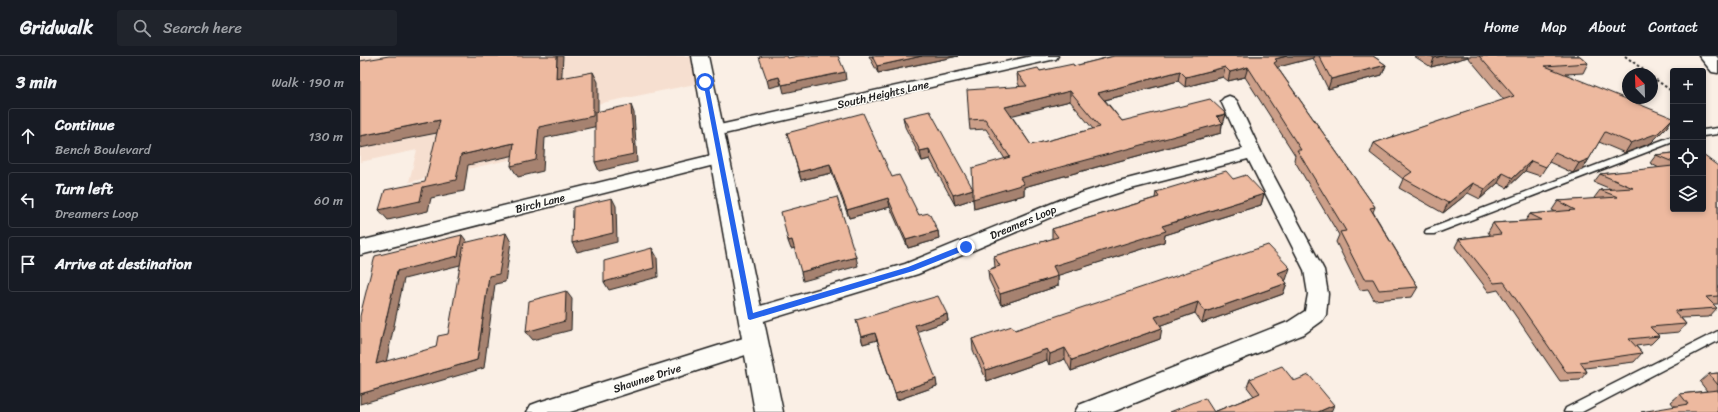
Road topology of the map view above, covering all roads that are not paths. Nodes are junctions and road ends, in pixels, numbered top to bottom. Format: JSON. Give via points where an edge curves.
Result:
{"nodes":[{"id":1,"x":700,"y":56,"type":"edge"},
{"id":2,"x":1051,"y":56,"type":"edge"},
{"id":3,"x":1707,"y":56,"type":"edge"},
{"id":4,"x":1718,"y":68,"type":"edge"},
{"id":5,"x":1229,"y":101,"type":"dead end"},
{"id":6,"x":715,"y":131,"type":"junction"},
{"id":7,"x":1718,"y":131,"type":"edge"},
{"id":8,"x":1706,"y":133,"type":"edge"},
{"id":9,"x":1670,"y":140,"type":"edge"},
{"id":10,"x":1253,"y":152,"type":"junction"},
{"id":11,"x":720,"y":158,"type":"junction"},
{"id":12,"x":1430,"y":232,"type":"dead end"},
{"id":13,"x":360,"y":248,"type":"edge"},
{"id":14,"x":750,"y":317,"type":"junction"},
{"id":15,"x":1718,"y":336,"type":"edge"},
{"id":16,"x":756,"y":343,"type":"junction"},
{"id":17,"x":539,"y":412,"type":"edge"},
{"id":18,"x":769,"y":412,"type":"edge"},
{"id":19,"x":1087,"y":412,"type":"edge"},
{"id":20,"x":1570,"y":412,"type":"edge"}],
"edges":[{"from":1,"to":6,"type":"main road"},
{"from":2,"to":6,"type":"street","name":"South Heights Lane"},
{"from":3,"to":4,"type":"main road"},
{"from":5,"to":10,"type":"street"},
{"from":6,"to":11,"type":"main road"},
{"from":7,"to":8,"type":"lane"},
{"from":9,"to":12,"type":"lane"},
{"from":10,"to":14,"type":"street","name":"Dreamers Loop","via":[[1122,186],[1073,202],[911,269]]},
{"from":10,"to":19,"type":"street","via":[[1314,270],[1318,294],[1315,315],[1296,328]]},
{"from":11,"to":13,"type":"street","name":"Birch Lane"},
{"from":11,"to":14,"type":"main road"},
{"from":14,"to":16,"type":"main road"},
{"from":15,"to":20,"type":"lane"},
{"from":16,"to":17,"type":"street","name":"Shawnee Drive"},
{"from":16,"to":18,"type":"main road"}]}
